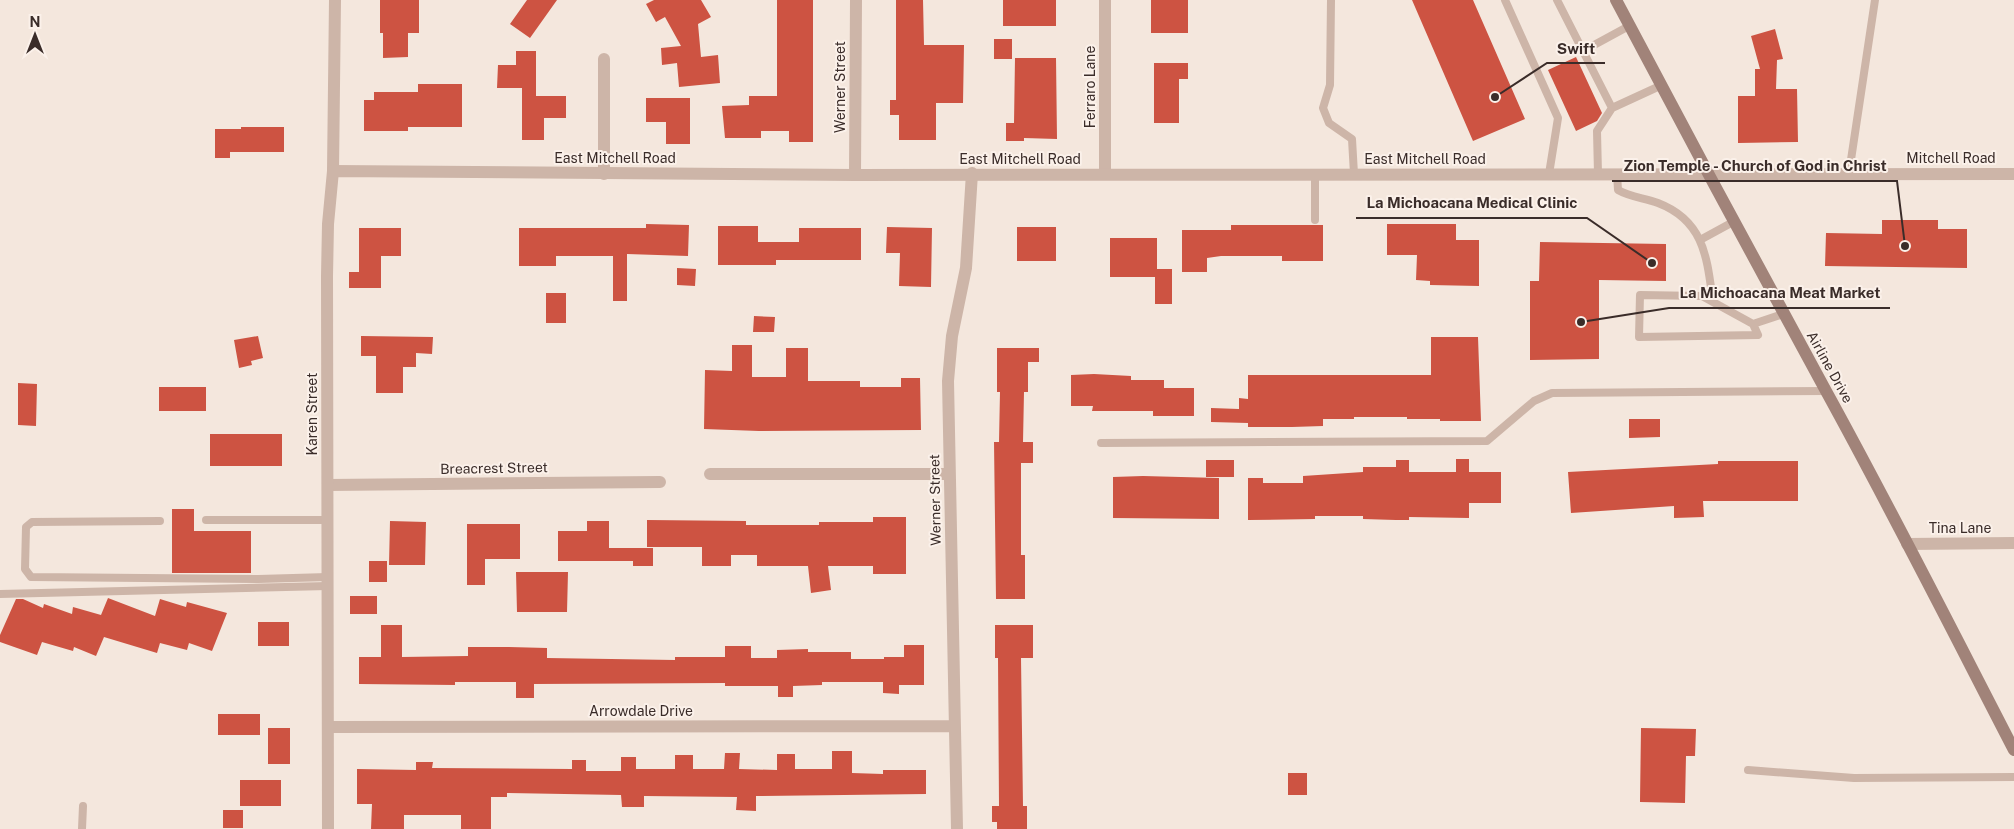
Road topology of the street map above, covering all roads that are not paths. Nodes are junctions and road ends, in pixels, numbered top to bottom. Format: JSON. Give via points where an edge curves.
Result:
{"nodes":[{"id":1,"x":335,"y":0,"type":"edge"},
{"id":2,"x":856,"y":0,"type":"edge"},
{"id":3,"x":1105,"y":0,"type":"edge"},
{"id":4,"x":1332,"y":0,"type":"edge"},
{"id":5,"x":1504,"y":0,"type":"edge"},
{"id":6,"x":1557,"y":0,"type":"edge"},
{"id":7,"x":1616,"y":0,"type":"edge"},
{"id":8,"x":1875,"y":0,"type":"edge"},
{"id":9,"x":1630,"y":26,"type":"junction"},
{"id":10,"x":1583,"y":51,"type":"junction"},
{"id":11,"x":604,"y":59,"type":"dead end"},
{"id":12,"x":1662,"y":85,"type":"junction"},
{"id":13,"x":1612,"y":108,"type":"junction"},
{"id":14,"x":333,"y":171,"type":"junction"},
{"id":15,"x":972,"y":173,"type":"junction"},
{"id":16,"x":1314,"y":173,"type":"junction"},
{"id":17,"x":1849,"y":173,"type":"junction"},
{"id":18,"x":604,"y":174,"type":"junction"},
{"id":19,"x":1105,"y":174,"type":"junction"},
{"id":20,"x":1354,"y":174,"type":"junction"},
{"id":21,"x":1548,"y":174,"type":"junction"},
{"id":22,"x":1598,"y":174,"type":"junction"},
{"id":23,"x":1617,"y":174,"type":"junction"},
{"id":24,"x":2014,"y":174,"type":"edge"},
{"id":25,"x":855,"y":175,"type":"junction"},
{"id":26,"x":1707,"y":175,"type":"junction"},
{"id":27,"x":1315,"y":220,"type":"dead end"},
{"id":28,"x":1733,"y":222,"type":"junction"},
{"id":29,"x":1700,"y":240,"type":"junction"},
{"id":30,"x":1713,"y":302,"type":"junction"},
{"id":31,"x":1784,"y":314,"type":"junction"},
{"id":32,"x":1753,"y":324,"type":"junction"},
{"id":33,"x":1826,"y":391,"type":"junction"},
{"id":34,"x":1100,"y":443,"type":"dead end"},
{"id":35,"x":710,"y":474,"type":"dead end"},
{"id":36,"x":949,"y":474,"type":"junction"},
{"id":37,"x":660,"y":482,"type":"dead end"},
{"id":38,"x":328,"y":485,"type":"junction"},
{"id":39,"x":206,"y":520,"type":"dead end"},
{"id":40,"x":328,"y":520,"type":"junction"},
{"id":41,"x":160,"y":521,"type":"dead end"},
{"id":42,"x":2014,"y":543,"type":"edge"},
{"id":43,"x":1907,"y":544,"type":"junction"},
{"id":44,"x":328,"y":582,"type":"junction"},
{"id":45,"x":0,"y":594,"type":"edge"},
{"id":46,"x":328,"y":726,"type":"junction"},
{"id":47,"x":955,"y":726,"type":"junction"},
{"id":48,"x":2014,"y":750,"type":"edge"},
{"id":49,"x":1748,"y":770,"type":"dead end"},
{"id":50,"x":2014,"y":778,"type":"edge"},
{"id":51,"x":82,"y":806,"type":"dead end"},
{"id":52,"x":82,"y":829,"type":"edge"},
{"id":53,"x":328,"y":829,"type":"edge"},
{"id":54,"x":957,"y":829,"type":"edge"}],
"edges":[{"from":1,"to":14,"type":"street","name":"Karen Street"},
{"from":2,"to":25,"type":"street","name":"Werner Street"},
{"from":3,"to":19,"type":"street","name":"Ferraro Lane"},
{"from":4,"to":20,"type":"lane","via":[[1330,85],[1323,108],[1329,123],[1352,139]]},
{"from":5,"to":21,"type":"lane","via":[[1558,118]]},
{"from":6,"to":10,"type":"lane"},
{"from":7,"to":9,"type":"main road","name":"Airline Drive"},
{"from":8,"to":17,"type":"lane"},
{"from":9,"to":10,"type":"lane"},
{"from":9,"to":12,"type":"main road","name":"Airline Drive"},
{"from":10,"to":13,"type":"lane"},
{"from":11,"to":18,"type":"street"},
{"from":12,"to":13,"type":"lane"},
{"from":12,"to":26,"type":"main road","name":"Airline Drive"},
{"from":13,"to":22,"type":"lane","via":[[1597,131]]},
{"from":14,"to":18,"type":"street","name":"East Mitchell Road"},
{"from":14,"to":38,"type":"street","name":"Karen Street","via":[[328,224]]},
{"from":15,"to":19,"type":"street","name":"East Mitchell Road"},
{"from":15,"to":25,"type":"street","name":"East Mitchell Road"},
{"from":15,"to":36,"type":"street","name":"Werner Street","via":[[966,268],[952,336],[948,381]]},
{"from":16,"to":19,"type":"street","name":"East Mitchell Road"},
{"from":16,"to":20,"type":"street","name":"East Mitchell Road"},
{"from":16,"to":27,"type":"lane"},
{"from":17,"to":24,"type":"street","name":"Mitchell Road"},
{"from":17,"to":26,"type":"street","name":"Mitchell Road"},
{"from":18,"to":25,"type":"street","name":"East Mitchell Road"},
{"from":20,"to":21,"type":"street","name":"East Mitchell Road"},
{"from":21,"to":22,"type":"street","name":"East Mitchell Road"},
{"from":22,"to":23,"type":"street","name":"East Mitchell Road"},
{"from":23,"to":26,"type":"street","name":"East Mitchell Road"},
{"from":23,"to":29,"type":"lane","via":[[1618,190],[1669,207],[1691,224]]},
{"from":26,"to":28,"type":"main road","name":"Airline Drive"},
{"from":28,"to":29,"type":"lane"},
{"from":28,"to":31,"type":"main road","name":"Airline Drive"},
{"from":29,"to":30,"type":"lane","via":[[1706,254]]},
{"from":30,"to":32,"type":"lane"},
{"from":30,"to":32,"type":"lane","via":[[1702,296],[1640,295],[1639,337],[1758,335]]},
{"from":31,"to":32,"type":"lane"},
{"from":31,"to":33,"type":"main road","name":"Airline Drive"},
{"from":33,"to":34,"type":"lane","via":[[1552,393],[1534,401],[1487,441]]},
{"from":33,"to":43,"type":"main road","name":"Airline Drive"},
{"from":35,"to":36,"type":"street"},
{"from":36,"to":47,"type":"street","name":"Werner Street"},
{"from":37,"to":38,"type":"street","name":"Breacrest Street"},
{"from":38,"to":40,"type":"street","name":"Karen Street"},
{"from":39,"to":40,"type":"lane"},
{"from":40,"to":44,"type":"street","name":"Karen Street"},
{"from":41,"to":44,"type":"lane","via":[[32,522],[26,527],[25,569],[31,577]]},
{"from":42,"to":43,"type":"street","name":"Tina Lane"},
{"from":43,"to":48,"type":"main road","name":"Airline Drive"},
{"from":44,"to":45,"type":"lane"},
{"from":44,"to":46,"type":"street","name":"Karen Street"},
{"from":46,"to":47,"type":"street","name":"Arrowdale Drive"},
{"from":46,"to":53,"type":"street","name":"Karen Street"},
{"from":47,"to":54,"type":"street","name":"Werner Street"},
{"from":49,"to":50,"type":"lane","via":[[1854,778]]},
{"from":51,"to":52,"type":"lane"}]}
